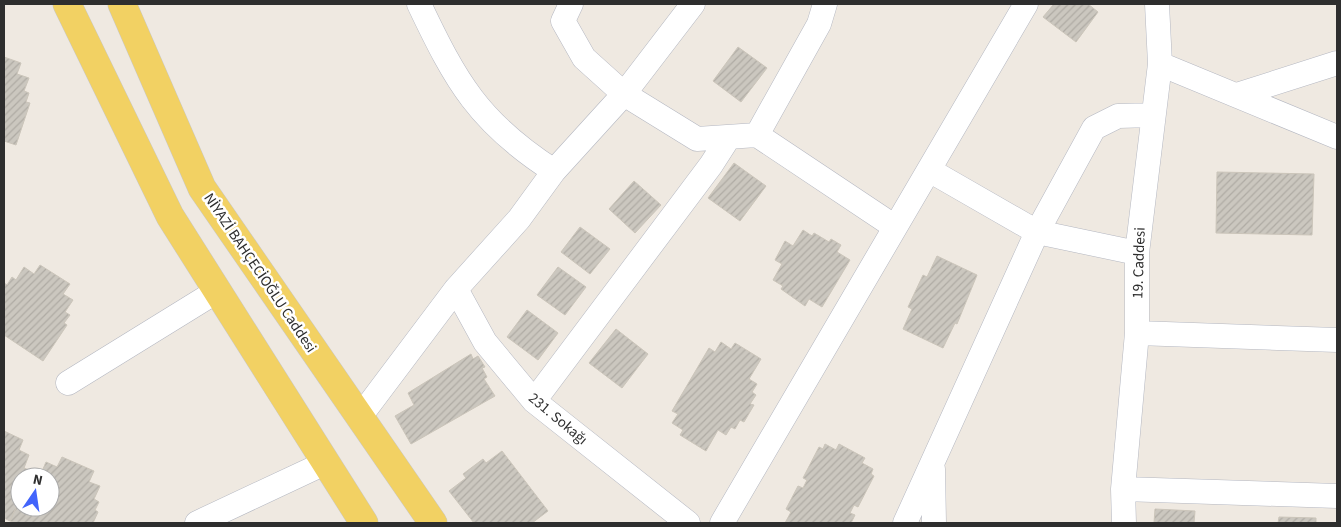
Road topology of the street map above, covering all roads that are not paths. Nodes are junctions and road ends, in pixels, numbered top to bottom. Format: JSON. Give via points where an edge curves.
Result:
{"nodes":[{"id":1,"x":67,"y":4,"type":"edge"},
{"id":2,"x":122,"y":4,"type":"edge"},
{"id":3,"x":419,"y":4,"type":"edge"},
{"id":4,"x":571,"y":4,"type":"edge"},
{"id":5,"x":693,"y":4,"type":"edge"},
{"id":6,"x":826,"y":4,"type":"edge"},
{"id":7,"x":1026,"y":4,"type":"edge"},
{"id":8,"x":1157,"y":4,"type":"edge"},
{"id":9,"x":1337,"y":63,"type":"edge"},
{"id":10,"x":1160,"y":64,"type":"junction"},
{"id":11,"x":624,"y":94,"type":"junction"},
{"id":12,"x":1237,"y":96,"type":"junction"},
{"id":13,"x":1152,"y":116,"type":"junction"},
{"id":14,"x":757,"y":135,"type":"junction"},
{"id":15,"x":728,"y":137,"type":"junction"},
{"id":16,"x":1337,"y":137,"type":"edge"},
{"id":17,"x":929,"y":170,"type":"junction"},
{"id":18,"x":554,"y":171,"type":"junction"},
{"id":19,"x":895,"y":228,"type":"junction"},
{"id":20,"x":1037,"y":232,"type":"junction"},
{"id":21,"x":1137,"y":253,"type":"junction"},
{"id":22,"x":456,"y":289,"type":"junction"},
{"id":23,"x":217,"y":291,"type":"junction"},
{"id":24,"x":1137,"y":333,"type":"junction"},
{"id":25,"x":1337,"y":340,"type":"edge"},
{"id":26,"x":68,"y":383,"type":"dead end"},
{"id":27,"x":534,"y":401,"type":"junction"},
{"id":28,"x":359,"y":418,"type":"junction"},
{"id":29,"x":933,"y":462,"type":"junction"},
{"id":30,"x":325,"y":463,"type":"junction"},
{"id":31,"x":1123,"y":489,"type":"junction"},
{"id":32,"x":1337,"y":496,"type":"edge"},
{"id":33,"x":198,"y":523,"type":"edge"},
{"id":34,"x":364,"y":523,"type":"edge"},
{"id":35,"x":433,"y":523,"type":"edge"},
{"id":36,"x":688,"y":523,"type":"edge"},
{"id":37,"x":722,"y":523,"type":"edge"},
{"id":38,"x":905,"y":523,"type":"edge"},
{"id":39,"x":934,"y":523,"type":"edge"},
{"id":40,"x":1124,"y":523,"type":"edge"}],
"edges":[{"from":1,"to":23,"type":"main road","via":[[170,216]]},
{"from":2,"to":28,"type":"main road","name":"NİYAZİ BAHÇECİOĞLU Caddesi","via":[[202,188]]},
{"from":3,"to":18,"type":"street","via":[[444,57],[474,102],[505,135]]},
{"from":4,"to":11,"type":"street","via":[[563,21],[584,58]]},
{"from":5,"to":11,"type":"street"},
{"from":6,"to":14,"type":"street","via":[[819,24]]},
{"from":7,"to":17,"type":"street"},
{"from":8,"to":10,"type":"street","name":"19. Caddesi"},
{"from":9,"to":12,"type":"street"},
{"from":10,"to":12,"type":"street"},
{"from":10,"to":13,"type":"street","name":"19. Caddesi"},
{"from":11,"to":15,"type":"street","via":[[697,140]]},
{"from":11,"to":18,"type":"street"},
{"from":12,"to":16,"type":"street"},
{"from":13,"to":20,"type":"street","via":[[1118,116],[1094,128]]},
{"from":13,"to":21,"type":"street","name":"19. Caddesi"},
{"from":14,"to":15,"type":"street"},
{"from":14,"to":19,"type":"street"},
{"from":15,"to":27,"type":"street","via":[[712,165]]},
{"from":17,"to":19,"type":"street"},
{"from":17,"to":20,"type":"street"},
{"from":18,"to":22,"type":"street","via":[[519,219]]},
{"from":19,"to":37,"type":"street"},
{"from":20,"to":21,"type":"street"},
{"from":20,"to":29,"type":"street"},
{"from":21,"to":24,"type":"street","name":"19. Caddesi"},
{"from":22,"to":27,"type":"street","name":"231. Sokağı","via":[[485,342]]},
{"from":22,"to":28,"type":"street"},
{"from":23,"to":26,"type":"street"},
{"from":23,"to":30,"type":"main road"},
{"from":24,"to":25,"type":"street"},
{"from":24,"to":31,"type":"street","name":"19. Caddesi"},
{"from":27,"to":36,"type":"street","name":"231. Sokağı"},
{"from":28,"to":35,"type":"main road","name":"NİYAZİ BAHÇECİOĞLU Caddesi"},
{"from":29,"to":38,"type":"street"},
{"from":29,"to":39,"type":"street"},
{"from":30,"to":33,"type":"street"},
{"from":30,"to":34,"type":"main road"},
{"from":31,"to":32,"type":"street"},
{"from":31,"to":40,"type":"street","name":"19. Caddesi"}]}
